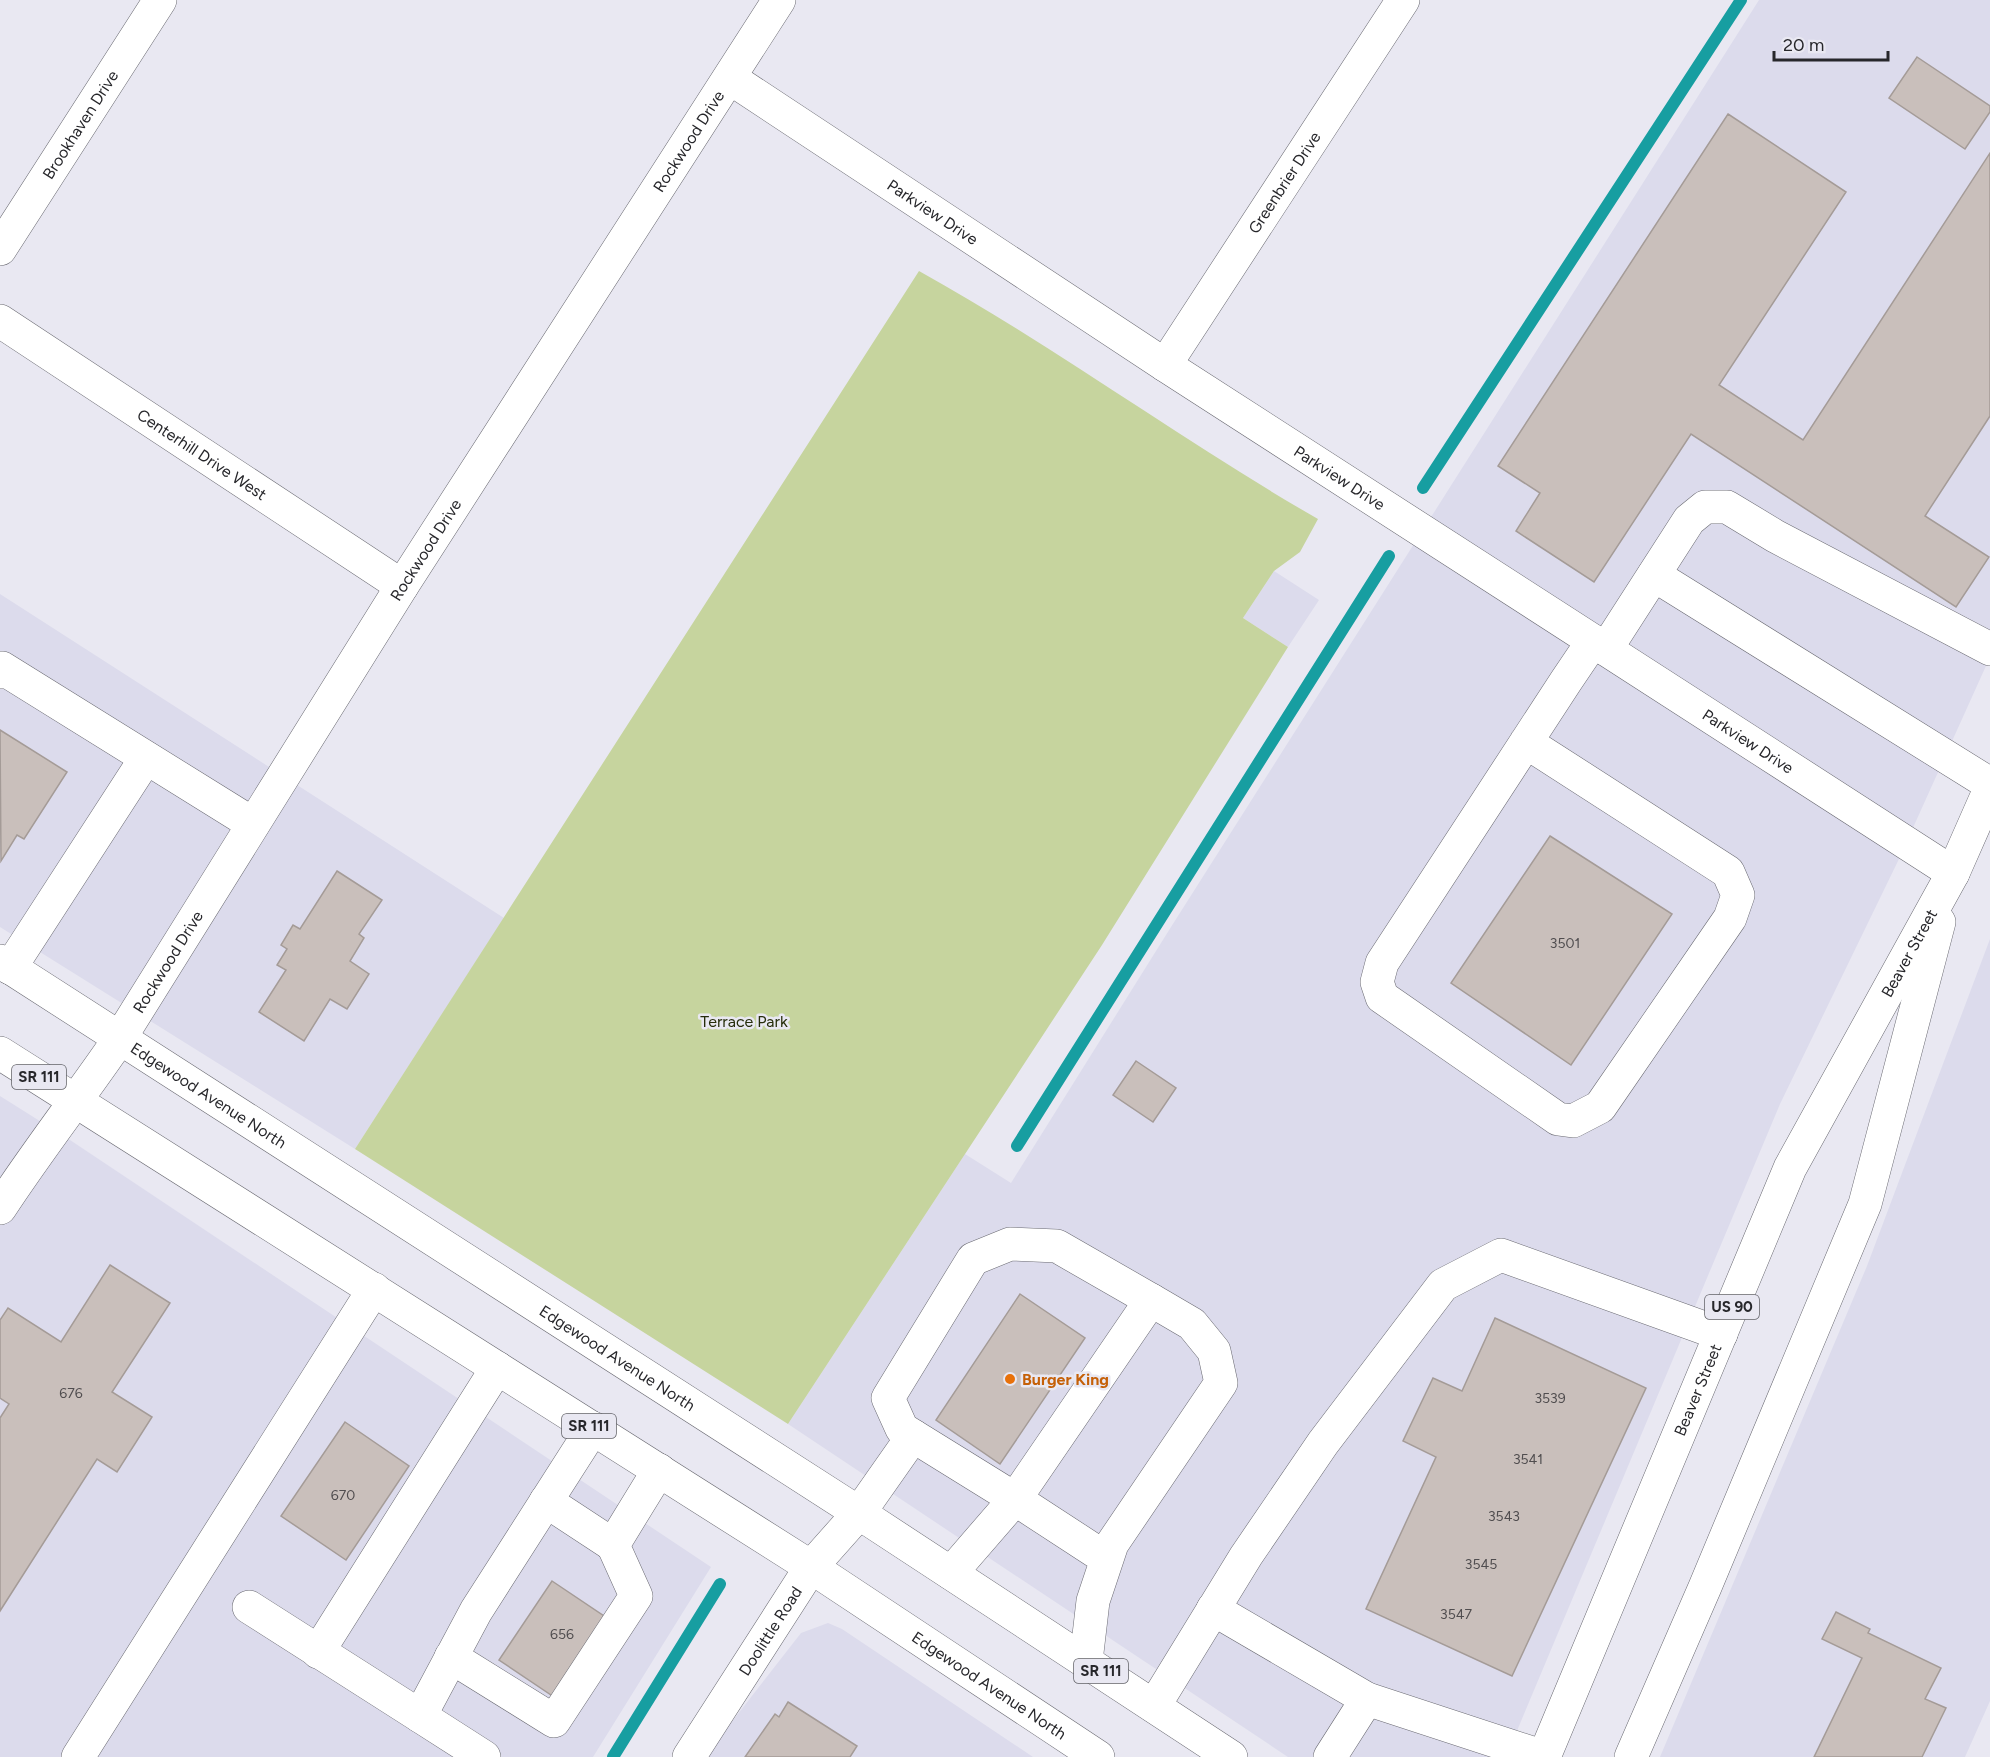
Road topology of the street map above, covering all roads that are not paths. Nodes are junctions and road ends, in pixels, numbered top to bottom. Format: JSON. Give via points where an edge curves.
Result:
{"nodes":[{"id":1,"x":160,"y":0,"type":"edge"},
{"id":2,"x":779,"y":0,"type":"edge"},
{"id":3,"x":1403,"y":0,"type":"edge"},
{"id":4,"x":730,"y":78,"type":"junction"},
{"id":5,"x":0,"y":249,"type":"edge"},
{"id":6,"x":0,"y":321,"type":"edge"},
{"id":7,"x":1166,"y":365,"type":"junction"},
{"id":8,"x":1654,"y":575,"type":"junction"},
{"id":9,"x":402,"y":586,"type":"junction"},
{"id":10,"x":1599,"y":645,"type":"junction"},
{"id":11,"x":1990,"y":649,"type":"edge"},
{"id":12,"x":0,"y":672,"type":"edge"},
{"id":13,"x":1526,"y":742,"type":"junction"},
{"id":14,"x":146,"y":758,"type":"junction"},
{"id":15,"x":1990,"y":784,"type":"edge"},
{"id":16,"x":1990,"y":789,"type":"edge"},
{"id":17,"x":253,"y":824,"type":"junction"},
{"id":18,"x":1953,"y":873,"type":"junction"},
{"id":19,"x":5,"y":964,"type":"edge"},
{"id":20,"x":120,"y":1038,"type":"junction"},
{"id":21,"x":0,"y":1053,"type":"edge"},
{"id":22,"x":77,"y":1101,"type":"junction"},
{"id":23,"x":0,"y":1208,"type":"edge"},
{"id":24,"x":374,"y":1289,"type":"junction"},
{"id":25,"x":1151,"y":1300,"type":"junction"},
{"id":26,"x":1721,"y":1335,"type":"junction"},
{"id":27,"x":497,"y":1368,"type":"junction"},
{"id":28,"x":593,"y":1428,"type":"junction"},
{"id":29,"x":913,"y":1436,"type":"junction"},
{"id":30,"x":659,"y":1470,"type":"junction"},
{"id":31,"x":1015,"y":1499,"type":"junction"},
{"id":32,"x":546,"y":1501,"type":"junction"},
{"id":33,"x":859,"y":1513,"type":"junction"},
{"id":34,"x":613,"y":1545,"type":"junction"},
{"id":35,"x":1107,"y":1559,"type":"junction"},
{"id":36,"x":811,"y":1568,"type":"junction"},
{"id":37,"x":951,"y":1573,"type":"junction"},
{"id":38,"x":249,"y":1607,"type":"dead end"},
{"id":39,"x":1213,"y":1609,"type":"junction"},
{"id":40,"x":318,"y":1652,"type":"junction"},
{"id":41,"x":451,"y":1657,"type":"junction"},
{"id":42,"x":1086,"y":1661,"type":"junction"},
{"id":43,"x":1367,"y":1699,"type":"junction"},
{"id":44,"x":1154,"y":1706,"type":"junction"},
{"id":45,"x":420,"y":1716,"type":"junction"},
{"id":46,"x":78,"y":1757,"type":"edge"},
{"id":47,"x":484,"y":1757,"type":"edge"},
{"id":48,"x":689,"y":1757,"type":"edge"},
{"id":49,"x":1098,"y":1757,"type":"edge"},
{"id":50,"x":1231,"y":1757,"type":"edge"},
{"id":51,"x":1330,"y":1757,"type":"edge"},
{"id":52,"x":1544,"y":1757,"type":"edge"},
{"id":53,"x":1631,"y":1757,"type":"edge"}],
"edges":[{"from":1,"to":5,"type":"main road","name":"Brookhaven Drive"},
{"from":2,"to":4,"type":"main road","name":"Rockwood Drive"},
{"from":3,"to":7,"type":"main road","name":"Greenbrier Drive"},
{"from":4,"to":7,"type":"main road","name":"Parkview Drive"},
{"from":4,"to":9,"type":"main road","name":"Rockwood Drive"},
{"from":6,"to":9,"type":"main road","name":"Centerhill Drive West"},
{"from":7,"to":10,"type":"main road","name":"Parkview Drive"},
{"from":8,"to":10,"type":"main road"},
{"from":8,"to":11,"type":"main road","via":[[1689,520],[1705,507],[1727,507],[1774,536]]},
{"from":8,"to":15,"type":"main road"},
{"from":9,"to":17,"type":"main road","name":"Rockwood Drive"},
{"from":10,"to":13,"type":"main road"},
{"from":10,"to":18,"type":"main road","name":"Parkview Drive"},
{"from":12,"to":14,"type":"main road","via":[[2,669]]},
{"from":13,"to":13,"type":"main road","via":[[1382,963],[1377,982],[1382,997],[1558,1119],[1573,1121],[1600,1107],[1730,918],[1738,896],[1728,872]]},
{"from":14,"to":17,"type":"main road"},
{"from":14,"to":19,"type":"main road"},
{"from":16,"to":18,"type":"main road","name":"Beaver Street","number":"US 90"},
{"from":17,"to":20,"type":"main road","name":"Rockwood Drive"},
{"from":18,"to":26,"type":"main road","name":"Beaver Street","number":"US 90","via":[[1790,1168]]},
{"from":18,"to":53,"type":"main road","name":"Beaver Street","number":"US 90","via":[[1865,1204]]},
{"from":19,"to":20,"type":"main road","name":"Edgewood Avenue North","number":"SR 111"},
{"from":20,"to":22,"type":"main road","name":"Rockwood Drive"},
{"from":20,"to":33,"type":"main road","name":"Edgewood Avenue North","number":"SR 111"},
{"from":21,"to":22,"type":"main road","name":"Edgewood Avenue North","number":"SR 111"},
{"from":22,"to":23,"type":"main road","name":"Rockwood Drive","via":[[29,1162]]},
{"from":22,"to":24,"type":"main road","name":"Edgewood Avenue North","number":"SR 111"},
{"from":24,"to":27,"type":"main road","name":"Edgewood Avenue North","number":"SR 111"},
{"from":24,"to":46,"type":"main road"},
{"from":25,"to":29,"type":"main road","via":[[1057,1246],[1010,1244],[973,1259],[888,1398],[902,1429]]},
{"from":25,"to":31,"type":"main road"},
{"from":25,"to":35,"type":"main road","via":[[1192,1323],[1214,1351],[1221,1383],[1112,1544]]},
{"from":26,"to":39,"type":"main road","via":[[1501,1255],[1443,1285],[1323,1443]]},
{"from":26,"to":52,"type":"main road","name":"Beaver Street","number":"US 90"},
{"from":27,"to":28,"type":"main road","name":"Edgewood Avenue North","number":"SR 111"},
{"from":27,"to":40,"type":"main road"},
{"from":28,"to":30,"type":"main road","name":"Edgewood Avenue North","number":"SR 111"},
{"from":28,"to":32,"type":"main road"},
{"from":29,"to":31,"type":"main road"},
{"from":29,"to":33,"type":"main road","name":"Doolittle Road"},
{"from":30,"to":34,"type":"main road"},
{"from":30,"to":36,"type":"main road","name":"Edgewood Avenue North","number":"SR 111"},
{"from":31,"to":35,"type":"main road"},
{"from":31,"to":37,"type":"main road"},
{"from":32,"to":34,"type":"main road"},
{"from":32,"to":41,"type":"main road"},
{"from":33,"to":36,"type":"main road","name":"Doolittle Road"},
{"from":33,"to":37,"type":"main road","name":"Edgewood Avenue North","number":"SR 111"},
{"from":34,"to":41,"type":"main road","via":[[636,1596],[554,1720]]},
{"from":35,"to":42,"type":"main road","via":[[1093,1601]]},
{"from":36,"to":48,"type":"main road","name":"Doolittle Road"},
{"from":36,"to":49,"type":"main road","name":"Edgewood Avenue North","number":"SR 111"},
{"from":37,"to":42,"type":"main road","name":"Edgewood Avenue North","number":"SR 111"},
{"from":38,"to":40,"type":"main road"},
{"from":39,"to":43,"type":"main road"},
{"from":39,"to":44,"type":"main road"},
{"from":40,"to":45,"type":"main road"},
{"from":41,"to":45,"type":"main road"},
{"from":42,"to":44,"type":"main road","name":"Edgewood Avenue North","number":"SR 111"},
{"from":43,"to":51,"type":"main road"},
{"from":43,"to":52,"type":"main road"},
{"from":44,"to":50,"type":"main road","name":"Edgewood Avenue North","number":"SR 111"},
{"from":45,"to":47,"type":"main road"}]}
